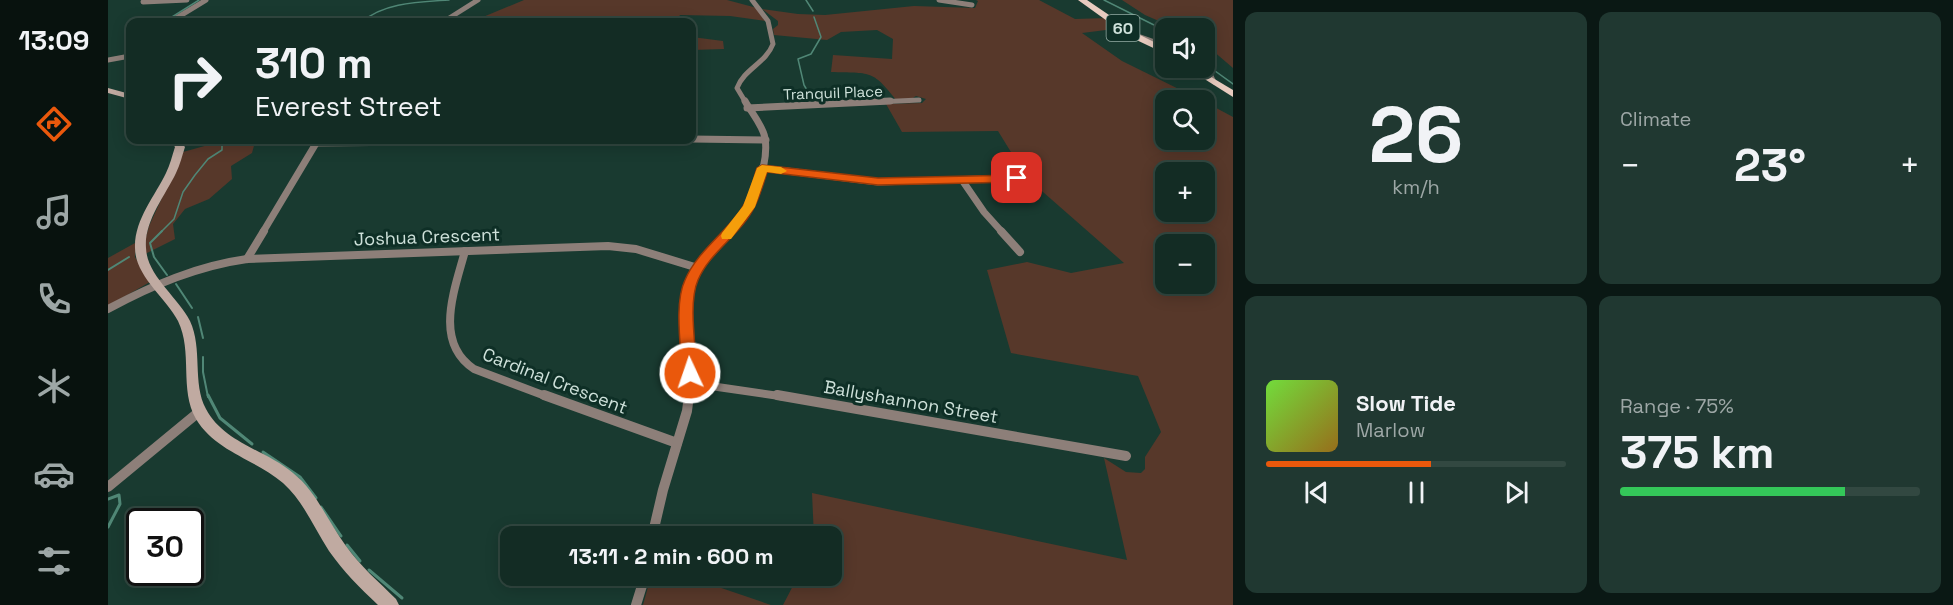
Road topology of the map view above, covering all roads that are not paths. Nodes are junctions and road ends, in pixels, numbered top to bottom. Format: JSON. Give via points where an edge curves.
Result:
{"nodes":[{"id":1,"x":187,"y":0,"type":"edge"},
{"id":2,"x":206,"y":0,"type":"edge"},
{"id":3,"x":478,"y":0,"type":"edge"},
{"id":4,"x":752,"y":0,"type":"edge"},
{"id":5,"x":939,"y":0,"type":"edge"},
{"id":6,"x":1082,"y":0,"type":"edge"},
{"id":7,"x":143,"y":2,"type":"dead end"},
{"id":8,"x":972,"y":5,"type":"dead end"},
{"id":9,"x":177,"y":18,"type":"edge"},
{"id":10,"x":449,"y":18,"type":"edge"},
{"id":11,"x":1131,"y":34,"type":"junction"},
{"id":12,"x":1155,"y":42,"type":"edge"},
{"id":13,"x":1155,"y":46,"type":"edge"},
{"id":14,"x":126,"y":57,"type":"edge"},
{"id":15,"x":108,"y":60,"type":"edge"},
{"id":16,"x":1207,"y":78,"type":"edge"},
{"id":17,"x":1212,"y":78,"type":"edge"},
{"id":18,"x":1214,"y":82,"type":"junction"},
{"id":19,"x":108,"y":90,"type":"edge"},
{"id":20,"x":126,"y":94,"type":"edge"},
{"id":21,"x":1233,"y":94,"type":"edge"},
{"id":22,"x":919,"y":100,"type":"dead end"},
{"id":23,"x":747,"y":108,"type":"junction"},
{"id":24,"x":696,"y":139,"type":"edge"},
{"id":25,"x":766,"y":140,"type":"junction"},
{"id":26,"x":178,"y":144,"type":"edge"},
{"id":27,"x":315,"y":144,"type":"edge"},
{"id":28,"x":762,"y":168,"type":"junction"},
{"id":29,"x":1017,"y":178,"type":"dead end"},
{"id":30,"x":962,"y":180,"type":"junction"},
{"id":31,"x":465,"y":251,"type":"junction"},
{"id":32,"x":1020,"y":252,"type":"dead end"},
{"id":33,"x":247,"y":259,"type":"junction"},
{"id":34,"x":698,"y":268,"type":"junction"},
{"id":35,"x":159,"y":283,"type":"junction"},
{"id":36,"x":108,"y":309,"type":"edge"},
{"id":37,"x":690,"y":383,"type":"junction"},
{"id":38,"x":200,"y":411,"type":"junction"},
{"id":39,"x":678,"y":443,"type":"junction"},
{"id":40,"x":1126,"y":456,"type":"dead end"},
{"id":41,"x":108,"y":487,"type":"edge"},
{"id":42,"x":655,"y":526,"type":"edge"},
{"id":43,"x":642,"y":586,"type":"edge"},
{"id":44,"x":390,"y":605,"type":"edge"},
{"id":45,"x":636,"y":605,"type":"edge"}],
"edges":[{"from":1,"to":7,"type":"street"},
{"from":2,"to":9,"type":"street"},
{"from":3,"to":10,"type":"street"},
{"from":4,"to":23,"type":"street","via":[[768,21],[773,44],[768,56],[738,81],[737,91]]},
{"from":5,"to":8,"type":"street"},
{"from":6,"to":11,"type":"main road","number":"60"},
{"from":11,"to":12,"type":"street"},
{"from":11,"to":13,"type":"main road","number":"60"},
{"from":14,"to":15,"type":"street"},
{"from":16,"to":18,"type":"main road"},
{"from":17,"to":18,"type":"street"},
{"from":18,"to":21,"type":"main road"},
{"from":19,"to":20,"type":"street"},
{"from":22,"to":23,"type":"street","name":"Tranquil Place"},
{"from":23,"to":25,"type":"street"},
{"from":24,"to":25,"type":"street"},
{"from":25,"to":28,"type":"street"},
{"from":26,"to":35,"type":"street","via":[[172,172],[140,240],[142,260]]},
{"from":27,"to":33,"type":"street"},
{"from":28,"to":30,"type":"street","via":[[878,182]]},
{"from":28,"to":34,"type":"street","via":[[756,192],[743,216]]},
{"from":29,"to":30,"type":"street"},
{"from":30,"to":32,"type":"street"},
{"from":31,"to":33,"type":"street","name":"Joshua Crescent"},
{"from":31,"to":34,"type":"street","name":"Joshua Crescent","via":[[618,246]]},
{"from":31,"to":39,"type":"street","name":"Cardinal Crescent","via":[[450,316],[451,340],[465,363]]},
{"from":33,"to":35,"type":"street","name":"Joshua Crescent","via":[[213,264]]},
{"from":34,"to":37,"type":"street","via":[[687,295]]},
{"from":35,"to":36,"type":"street","name":"Joshua Crescent"},
{"from":35,"to":38,"type":"street","via":[[190,336]]},
{"from":37,"to":39,"type":"street"},
{"from":37,"to":40,"type":"street","name":"Ballyshannon Street"},
{"from":38,"to":41,"type":"street"},
{"from":38,"to":44,"type":"street","via":[[227,442],[295,485],[345,558]]},
{"from":39,"to":42,"type":"street"},
{"from":43,"to":45,"type":"street"}]}
